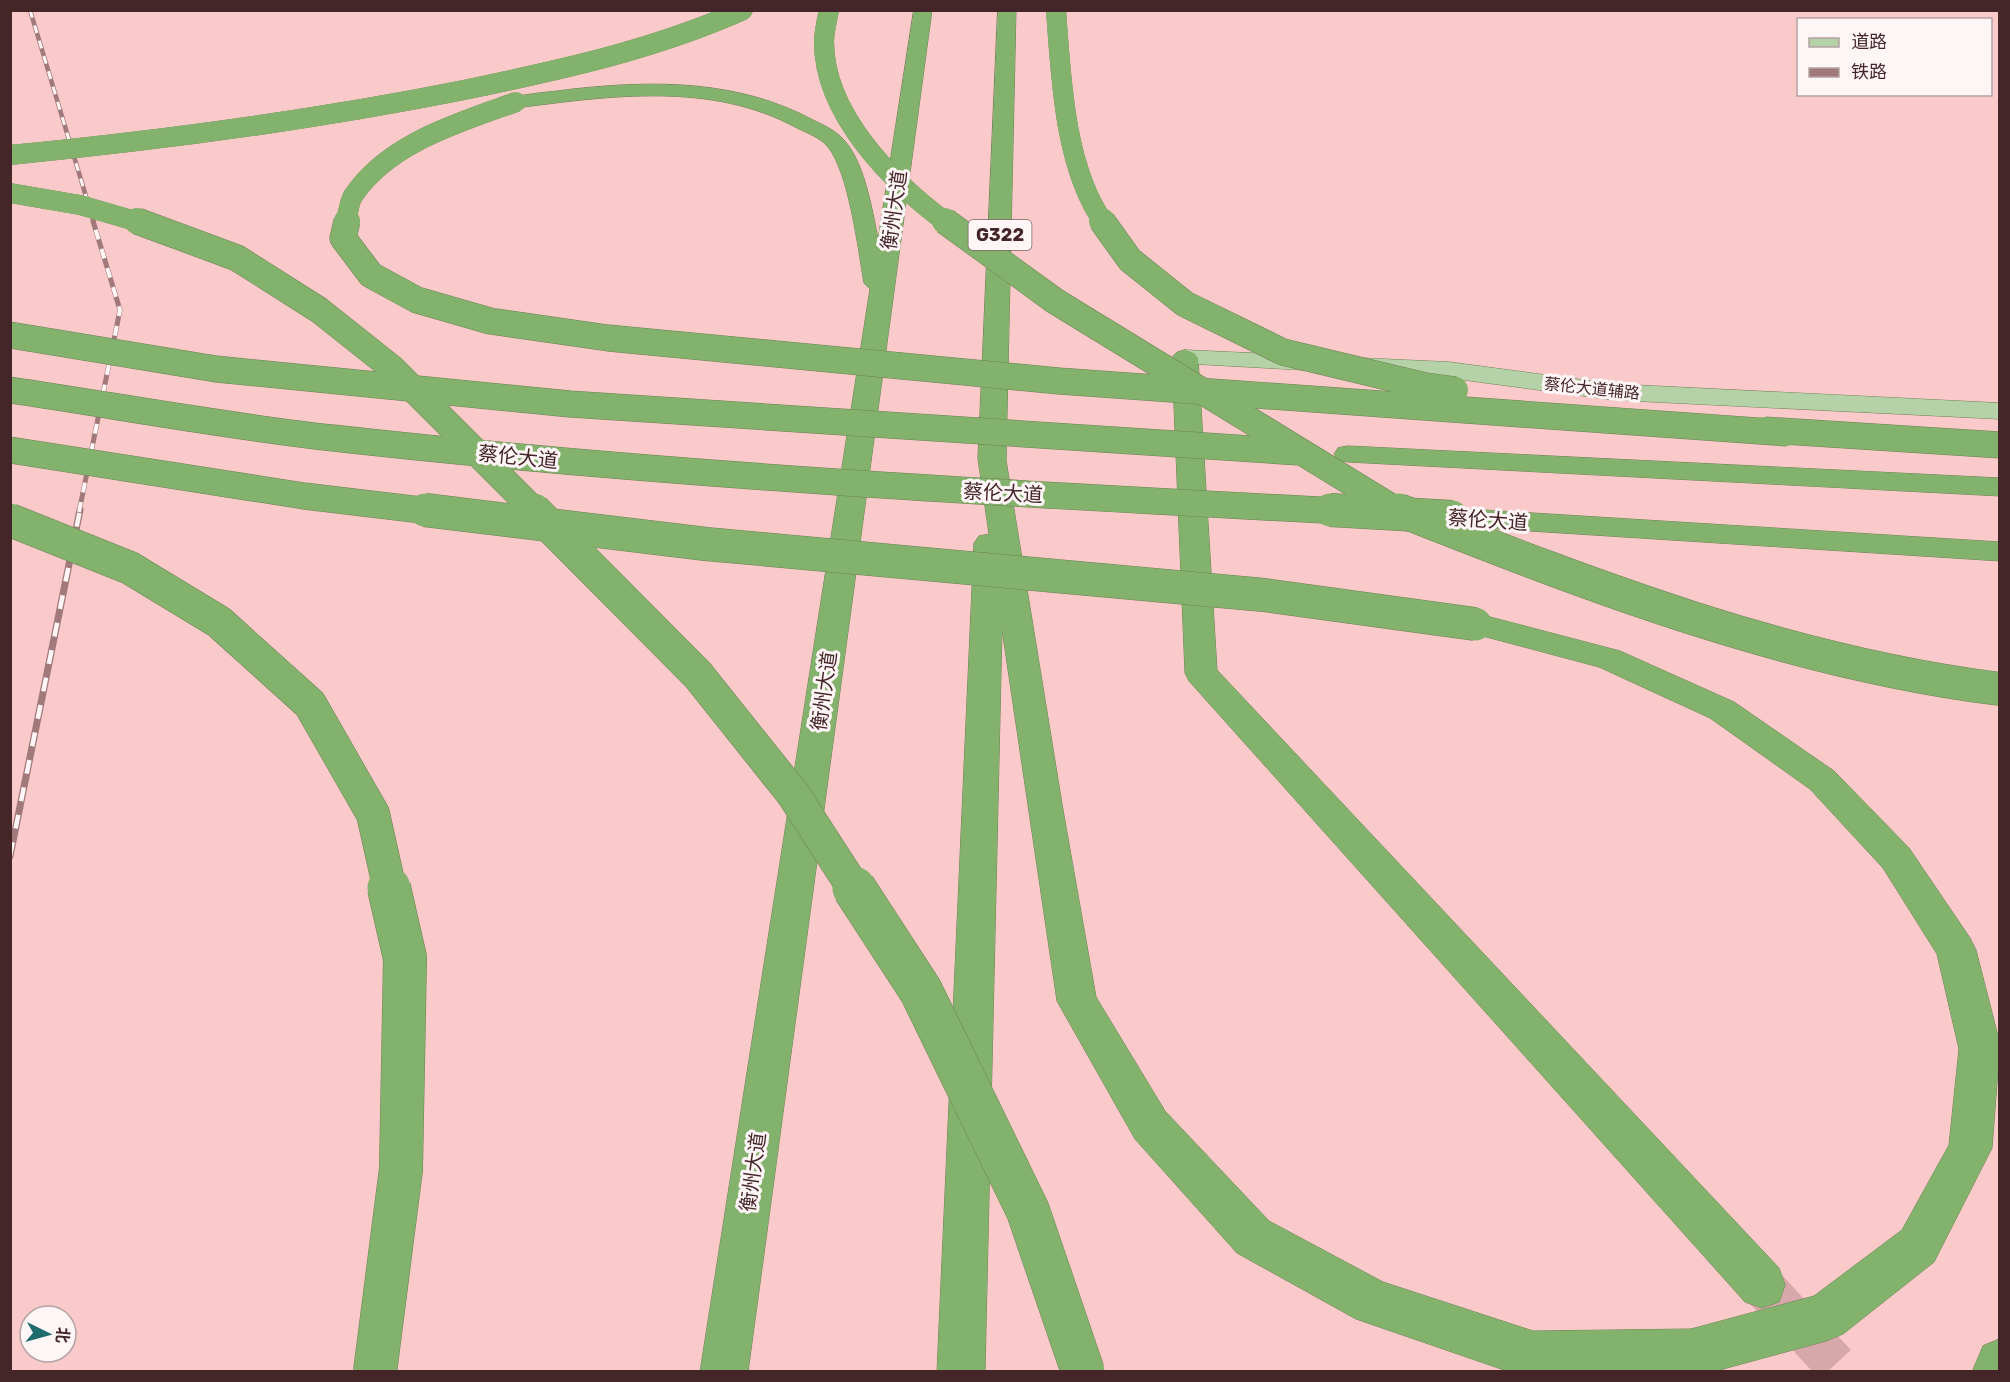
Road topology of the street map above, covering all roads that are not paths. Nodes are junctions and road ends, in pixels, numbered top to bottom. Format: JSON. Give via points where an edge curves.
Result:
{"nodes":[{"id":1,"x":743,"y":10,"type":"edge"},
{"id":2,"x":829,"y":10,"type":"edge"},
{"id":3,"x":923,"y":10,"type":"edge"},
{"id":4,"x":1007,"y":10,"type":"edge"},
{"id":5,"x":1056,"y":10,"type":"edge"},
{"id":6,"x":10,"y":155,"type":"edge"},
{"id":7,"x":10,"y":193,"type":"edge"},
{"id":8,"x":880,"y":301,"type":"junction"},
{"id":9,"x":10,"y":335,"type":"edge"},
{"id":10,"x":1185,"y":358,"type":"joint"},
{"id":11,"x":10,"y":390,"type":"edge"},
{"id":12,"x":2000,"y":411,"type":"edge"},
{"id":13,"x":1786,"y":433,"type":"junction"},
{"id":14,"x":2000,"y":445,"type":"edge"},
{"id":15,"x":10,"y":450,"type":"edge"},
{"id":16,"x":992,"y":459,"type":"junction"},
{"id":17,"x":2000,"y":487,"type":"edge"},
{"id":18,"x":10,"y":520,"type":"edge"},
{"id":19,"x":2000,"y":552,"type":"edge"},
{"id":20,"x":2000,"y":689,"type":"edge"},
{"id":21,"x":1762,"y":1285,"type":"tunnel mouth"},
{"id":22,"x":2000,"y":1363,"type":"edge"},
{"id":23,"x":375,"y":1371,"type":"edge"},
{"id":24,"x":724,"y":1371,"type":"edge"},
{"id":25,"x":961,"y":1371,"type":"edge"},
{"id":26,"x":1083,"y":1371,"type":"edge"},
{"id":27,"x":1996,"y":1371,"type":"edge"}],
"edges":[{"from":1,"to":6,"type":"highway","bridge":true,"via":[[682,35],[607,57],[413,101],[295,123],[128,145]]},
{"from":2,"to":20,"type":"highway","bridge":true,"via":[[824,42],[832,88],[863,144],[926,207],[1055,301],[1393,508],[1568,577],[1770,643],[1952,683]]},
{"from":3,"to":8,"type":"highway","name":"衡州大道"},
{"from":4,"to":16,"type":"highway","number":"G322"},
{"from":5,"to":13,"type":"highway","bridge":true,"via":[[1062,95],[1076,158],[1094,209],[1130,260],[1185,304],[1283,352],[1425,386]]},
{"from":7,"to":26,"type":"highway","bridge":true,"via":[[80,205],[151,225],[237,258],[319,310],[392,368],[698,675],[793,794],[921,991],[1029,1211]]},
{"from":8,"to":13,"type":"highway","bridge":true,"via":[[852,175],[836,143],[796,116],[745,99],[672,89],[596,92],[516,102],[439,129],[382,164],[352,197],[343,238],[370,275],[417,300],[490,321],[608,338],[1059,381]]},
{"from":8,"to":24,"type":"highway","name":"衡州大道"},
{"from":9,"to":17,"type":"highway","bridge":true,"via":[[216,369],[570,404],[1348,454]]},
{"from":10,"to":12,"type":"main road","name":"蔡伦大道辅路","via":[[1449,370],[1614,392]]},
{"from":10,"to":21,"type":"highway","via":[[1201,673]]},
{"from":11,"to":19,"type":"highway","name":"蔡伦大道","bridge":true,"via":[[330,438],[598,465]]},
{"from":13,"to":14,"type":"highway","bridge":true},
{"from":15,"to":16,"type":"highway","bridge":true,"via":[[304,496],[706,544],[1264,595],[1475,624],[1609,659],[1722,710],[1822,780],[1896,858],[1956,950],[1980,1049],[1970,1148],[1918,1246],[1826,1317],[1691,1353],[1533,1355],[1373,1302],[1253,1237],[1150,1125],[1077,1001],[1045,810]]},
{"from":16,"to":25,"type":"highway"},
{"from":18,"to":23,"type":"highway","bridge":true,"via":[[130,568],[219,622],[310,704],[373,814],[405,958],[401,1169]]},
{"from":22,"to":27,"type":"highway"}]}
